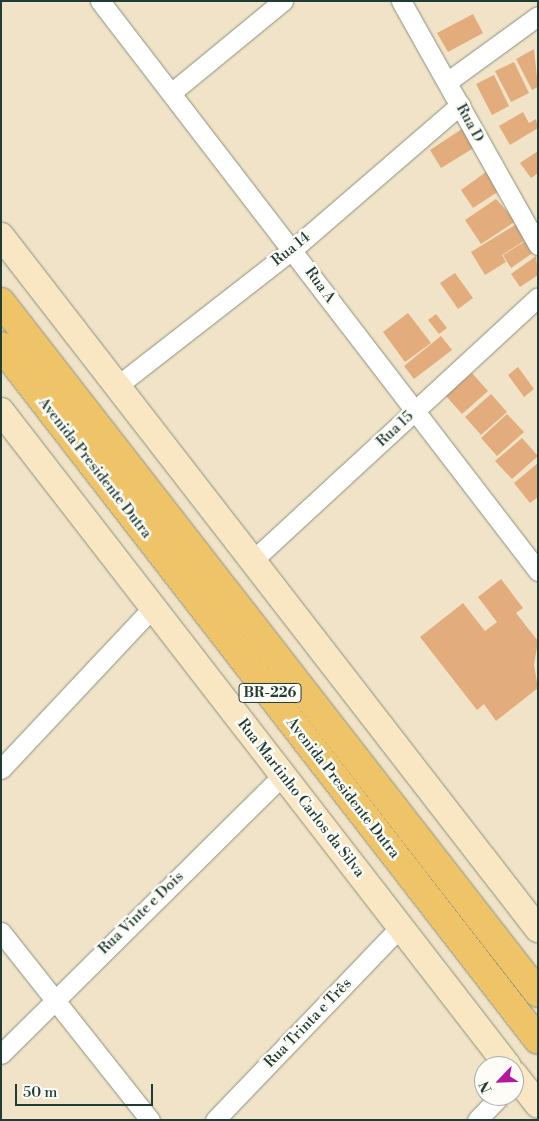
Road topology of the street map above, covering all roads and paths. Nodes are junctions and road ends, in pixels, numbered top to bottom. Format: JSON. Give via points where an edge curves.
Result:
{"nodes":[{"id":1,"x":100,"y":1,"type":"edge"},
{"id":2,"x":283,"y":1,"type":"edge"},
{"id":3,"x":401,"y":1,"type":"edge"},
{"id":4,"x":538,"y":16,"type":"edge"},
{"id":5,"x":447,"y":82,"type":"junction"},
{"id":6,"x":171,"y":93,"type":"junction"},
{"id":7,"x":460,"y":105,"type":"junction"},
{"id":8,"x":1,"y":236,"type":"edge"},
{"id":9,"x":537,"y":243,"type":"edge"},
{"id":10,"x":293,"y":249,"type":"junction"},
{"id":11,"x":538,"y":297,"type":"edge"},
{"id":12,"x":1,"y":302,"type":"edge"},
{"id":13,"x":1,"y":346,"type":"edge"},
{"id":14,"x":117,"y":386,"type":"junction"},
{"id":15,"x":1,"y":411,"type":"edge"},
{"id":16,"x":413,"y":412,"type":"junction"},
{"id":17,"x":252,"y":560,"type":"junction"},
{"id":18,"x":538,"y":570,"type":"edge"},
{"id":19,"x":153,"y":607,"type":"junction"},
{"id":20,"x":1,"y":769,"type":"edge"},
{"id":21,"x":282,"y":776,"type":"junction"},
{"id":22,"x":432,"y":857,"type":"junction"},
{"id":23,"x":410,"y":876,"type":"junction"},
{"id":24,"x":450,"y":880,"type":"junction"},
{"id":25,"x":428,"y":898,"type":"junction"},
{"id":26,"x":401,"y":926,"type":"junction"},
{"id":27,"x":538,"y":929,"type":"edge"},
{"id":28,"x":1,"y":932,"type":"edge"},
{"id":29,"x":538,"y":993,"type":"edge"},
{"id":30,"x":55,"y":997,"type":"junction"},
{"id":31,"x":538,"y":1040,"type":"edge"},
{"id":32,"x":1,"y":1054,"type":"edge"},
{"id":33,"x":494,"y":1056,"type":"edge"},
{"id":34,"x":524,"y":1092,"type":"edge"},
{"id":35,"x":538,"y":1105,"type":"edge"},
{"id":36,"x":488,"y":1106,"type":"edge"},
{"id":37,"x":150,"y":1120,"type":"edge"},
{"id":38,"x":215,"y":1120,"type":"edge"},
{"id":39,"x":477,"y":1120,"type":"edge"}],
"edges":[{"from":1,"to":6,"type":"street","name":"Rua A"},
{"from":2,"to":6,"type":"street"},
{"from":3,"to":5,"type":"street","name":"Rua D"},
{"from":4,"to":5,"type":"street"},
{"from":5,"to":7,"type":"street","name":"Rua D"},
{"from":6,"to":10,"type":"street","name":"Rua A"},
{"from":7,"to":9,"type":"street","name":"Rua D"},
{"from":7,"to":10,"type":"street","name":"Rua 14"},
{"from":8,"to":14,"type":"main road"},
{"from":10,"to":14,"type":"street","name":"Rua 14"},
{"from":10,"to":16,"type":"street","name":"Rua A"},
{"from":11,"to":16,"type":"street","name":"Rua 15"},
{"from":12,"to":22,"type":"highway","name":"Avenida Presidente Dutra","number":"BR-226"},
{"from":13,"to":23,"type":"highway","name":"Avenida Presidente Dutra","number":"BR-226"},
{"from":14,"to":17,"type":"main road"},
{"from":15,"to":19,"type":"main road","name":"Rua Martinho Carlos da Silva"},
{"from":16,"to":17,"type":"street","name":"Rua 15"},
{"from":16,"to":18,"type":"street","name":"Rua A"},
{"from":17,"to":27,"type":"main road"},
{"from":19,"to":20,"type":"street"},
{"from":19,"to":21,"type":"main road","name":"Rua Martinho Carlos da Silva"},
{"from":21,"to":26,"type":"main road","name":"Rua Martinho Carlos da Silva"},
{"from":21,"to":30,"type":"street","name":"Rua Vinte e Dois"},
{"from":22,"to":23,"type":"highway","via":[[428,874]]},
{"from":22,"to":24,"type":"highway","name":"Avenida Presidente Dutra","number":"BR-226"},
{"from":23,"to":25,"type":"highway","name":"Avenida Presidente Dutra","number":"BR-226"},
{"from":24,"to":25,"type":"highway","via":[[434,883]]},
{"from":24,"to":29,"type":"highway","name":"Avenida Presidente Dutra","number":"BR-226"},
{"from":25,"to":31,"type":"highway","name":"Avenida Presidente Dutra","number":"BR-226"},
{"from":26,"to":33,"type":"main road","name":"Rua Martinho Carlos da Silva"},
{"from":26,"to":38,"type":"street","name":"Rua Trinta e Três"},
{"from":28,"to":30,"type":"street"},
{"from":30,"to":32,"type":"street","name":"Rua Vinte e Dois"},
{"from":30,"to":37,"type":"street"},
{"from":34,"to":35,"type":"main road","name":"Rua Martinho Carlos da Silva"},
{"from":36,"to":39,"type":"street"}]}
